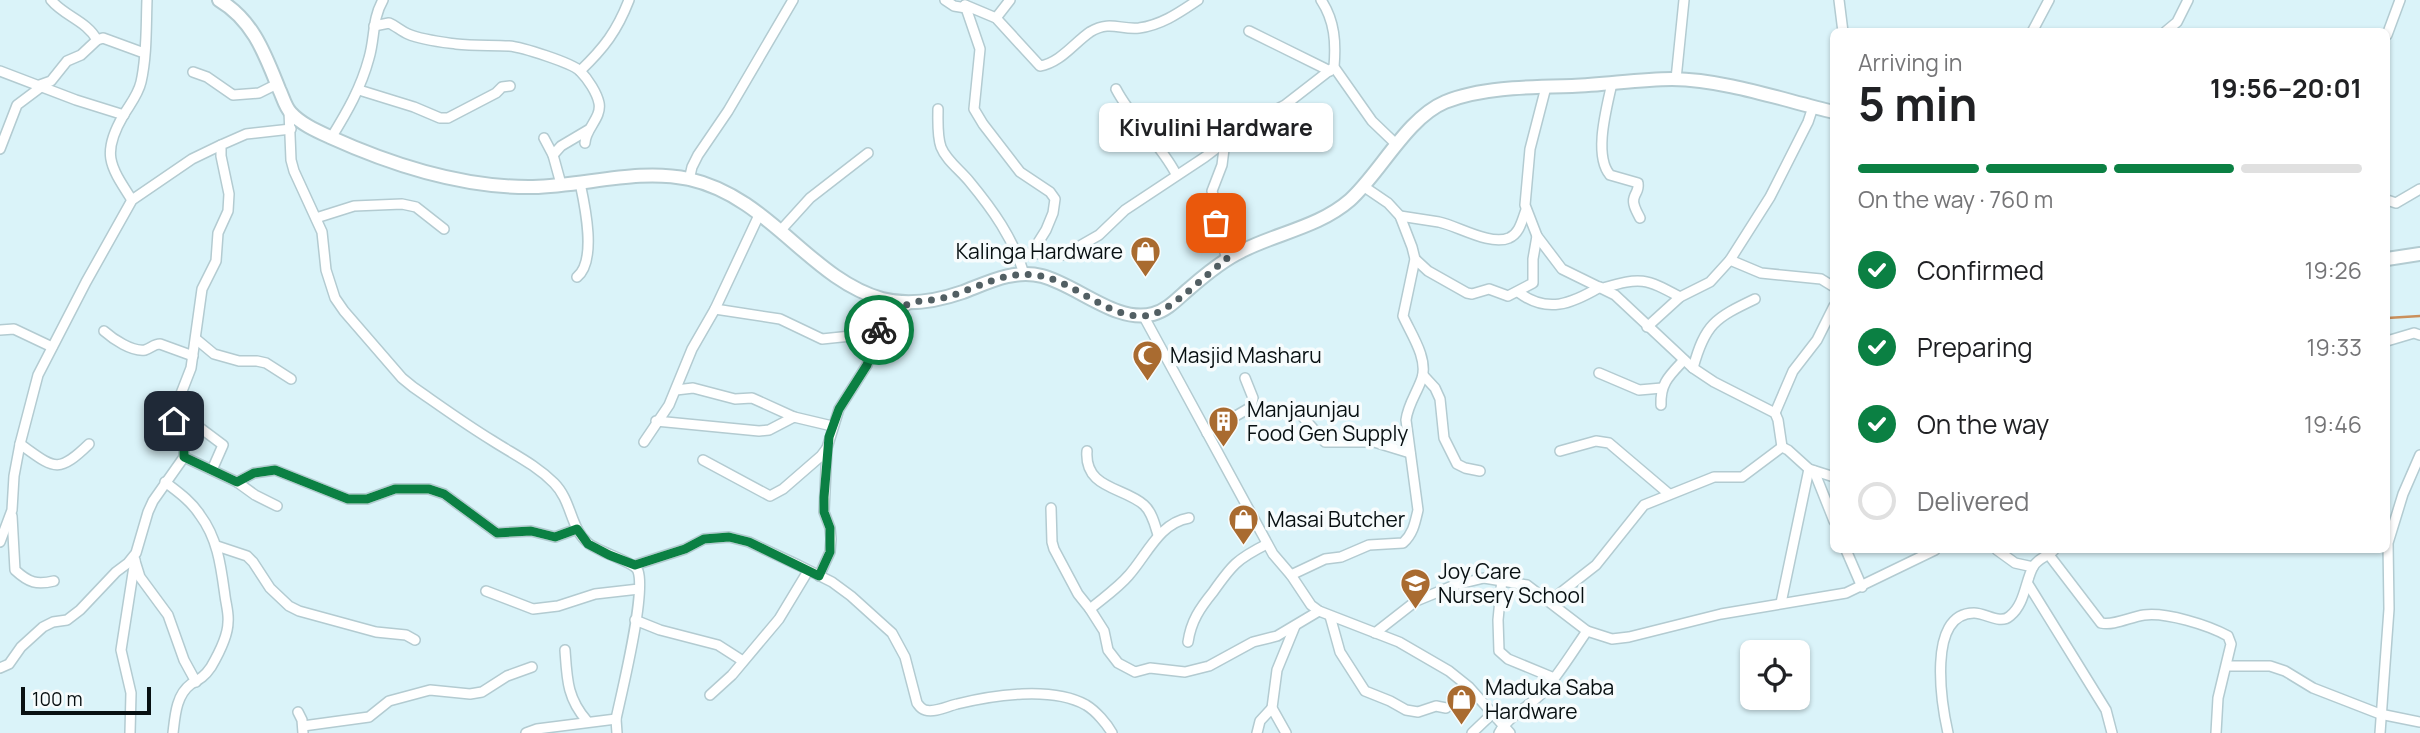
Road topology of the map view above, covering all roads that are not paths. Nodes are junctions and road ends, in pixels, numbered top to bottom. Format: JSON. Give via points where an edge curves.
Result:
{"nodes":[{"id":1,"x":51,"y":0,"type":"edge"},
{"id":2,"x":147,"y":0,"type":"edge"},
{"id":3,"x":219,"y":0,"type":"edge"},
{"id":4,"x":383,"y":0,"type":"edge"},
{"id":5,"x":629,"y":0,"type":"edge"},
{"id":6,"x":793,"y":0,"type":"edge"},
{"id":7,"x":945,"y":0,"type":"edge"},
{"id":8,"x":1010,"y":0,"type":"edge"},
{"id":9,"x":1198,"y":0,"type":"edge"},
{"id":10,"x":1321,"y":0,"type":"edge"},
{"id":11,"x":1684,"y":0,"type":"edge"},
{"id":12,"x":1839,"y":0,"type":"edge"},
{"id":13,"x":2049,"y":0,"type":"edge"},
{"id":14,"x":2188,"y":0,"type":"edge"},
{"id":15,"x":2400,"y":0,"type":"edge"},
{"id":16,"x":965,"y":4,"type":"edge"},
{"id":17,"x":996,"y":18,"type":"junction"},
{"id":18,"x":2177,"y":22,"type":"junction"},
{"id":19,"x":374,"y":26,"type":"junction"},
{"id":20,"x":1842,"y":28,"type":"edge"},
{"id":21,"x":2034,"y":28,"type":"edge"},
{"id":22,"x":2170,"y":28,"type":"edge"},
{"id":23,"x":2181,"y":28,"type":"edge"},
{"id":24,"x":2390,"y":28,"type":"edge"},
{"id":25,"x":1250,"y":31,"type":"dead end"},
{"id":26,"x":97,"y":40,"type":"junction"},
{"id":27,"x":144,"y":53,"type":"junction"},
{"id":28,"x":1332,"y":69,"type":"junction"},
{"id":29,"x":580,"y":71,"type":"junction"},
{"id":30,"x":0,"y":72,"type":"edge"},
{"id":31,"x":193,"y":72,"type":"dead end"},
{"id":32,"x":1676,"y":79,"type":"junction"},
{"id":33,"x":1612,"y":83,"type":"junction"},
{"id":34,"x":277,"y":84,"type":"junction"},
{"id":35,"x":510,"y":86,"type":"dead end"},
{"id":36,"x":39,"y":87,"type":"junction"},
{"id":37,"x":1546,"y":87,"type":"junction"},
{"id":38,"x":1116,"y":89,"type":"dead end"},
{"id":39,"x":359,"y":90,"type":"junction"},
{"id":40,"x":1813,"y":107,"type":"junction"},
{"id":41,"x":939,"y":109,"type":"dead end"},
{"id":42,"x":289,"y":111,"type":"junction"},
{"id":43,"x":1830,"y":111,"type":"edge"},
{"id":44,"x":124,"y":115,"type":"junction"},
{"id":45,"x":290,"y":129,"type":"junction"},
{"id":46,"x":588,"y":130,"type":"junction"},
{"id":47,"x":331,"y":138,"type":"junction"},
{"id":48,"x":544,"y":138,"type":"dead end"},
{"id":49,"x":1225,"y":141,"type":"junction"},
{"id":50,"x":584,"y":143,"type":"dead end"},
{"id":51,"x":221,"y":145,"type":"junction"},
{"id":52,"x":1397,"y":145,"type":"junction"},
{"id":53,"x":0,"y":149,"type":"edge"},
{"id":54,"x":868,"y":153,"type":"dead end"},
{"id":55,"x":554,"y":155,"type":"junction"},
{"id":56,"x":1176,"y":174,"type":"junction"},
{"id":57,"x":689,"y":180,"type":"junction"},
{"id":58,"x":580,"y":183,"type":"junction"},
{"id":59,"x":561,"y":184,"type":"junction"},
{"id":60,"x":1363,"y":186,"type":"junction"},
{"id":61,"x":2420,"y":189,"type":"edge"},
{"id":62,"x":132,"y":200,"type":"junction"},
{"id":63,"x":2390,"y":201,"type":"edge"},
{"id":64,"x":1526,"y":210,"type":"junction"},
{"id":65,"x":760,"y":213,"type":"junction"},
{"id":66,"x":1400,"y":216,"type":"junction"},
{"id":67,"x":316,"y":218,"type":"junction"},
{"id":68,"x":1640,"y":218,"type":"dead end"},
{"id":69,"x":444,"y":229,"type":"dead end"},
{"id":70,"x":781,"y":230,"type":"junction"},
{"id":71,"x":1538,"y":236,"type":"junction"},
{"id":72,"x":1017,"y":253,"type":"junction"},
{"id":73,"x":1031,"y":254,"type":"junction"},
{"id":74,"x":2420,"y":254,"type":"edge"},
{"id":75,"x":1227,"y":259,"type":"junction"},
{"id":76,"x":1415,"y":259,"type":"junction"},
{"id":77,"x":2390,"y":259,"type":"edge"},
{"id":78,"x":1730,"y":260,"type":"junction"},
{"id":79,"x":1024,"y":274,"type":"junction"},
{"id":80,"x":577,"y":277,"type":"dead end"},
{"id":81,"x":1830,"y":285,"type":"edge"},
{"id":82,"x":1601,"y":287,"type":"junction"},
{"id":83,"x":1518,"y":292,"type":"junction"},
{"id":84,"x":1680,"y":297,"type":"junction"},
{"id":85,"x":1755,"y":299,"type":"dead end"},
{"id":86,"x":910,"y":303,"type":"junction"},
{"id":87,"x":715,"y":309,"type":"junction"},
{"id":88,"x":1830,"y":314,"type":"edge"},
{"id":89,"x":1143,"y":316,"type":"junction"},
{"id":90,"x":885,"y":323,"type":"junction"},
{"id":91,"x":1647,"y":327,"type":"junction"},
{"id":92,"x":0,"y":330,"type":"edge"},
{"id":93,"x":104,"y":331,"type":"dead end"},
{"id":94,"x":2420,"y":335,"type":"edge"},
{"id":95,"x":196,"y":339,"type":"junction"},
{"id":96,"x":2390,"y":340,"type":"edge"},
{"id":97,"x":52,"y":347,"type":"junction"},
{"id":98,"x":193,"y":356,"type":"junction"},
{"id":99,"x":1684,"y":360,"type":"junction"},
{"id":100,"x":1693,"y":368,"type":"junction"},
{"id":101,"x":1598,"y":373,"type":"dead end"},
{"id":102,"x":1423,"y":375,"type":"junction"},
{"id":103,"x":1245,"y":378,"type":"dead end"},
{"id":104,"x":291,"y":379,"type":"dead end"},
{"id":105,"x":1662,"y":388,"type":"junction"},
{"id":106,"x":676,"y":390,"type":"junction"},
{"id":107,"x":1661,"y":405,"type":"dead end"},
{"id":108,"x":175,"y":409,"type":"junction"},
{"id":109,"x":1775,"y":413,"type":"junction"},
{"id":110,"x":1301,"y":415,"type":"dead end"},
{"id":111,"x":794,"y":417,"type":"junction"},
{"id":112,"x":656,"y":421,"type":"junction"},
{"id":113,"x":832,"y":426,"type":"junction"},
{"id":114,"x":1207,"y":433,"type":"junction"},
{"id":115,"x":644,"y":442,"type":"dead end"},
{"id":116,"x":20,"y":444,"type":"junction"},
{"id":117,"x":89,"y":444,"type":"dead end"},
{"id":118,"x":1782,"y":447,"type":"junction"},
{"id":119,"x":827,"y":448,"type":"junction"},
{"id":120,"x":1087,"y":451,"type":"dead end"},
{"id":121,"x":1560,"y":451,"type":"dead end"},
{"id":122,"x":1410,"y":453,"type":"junction"},
{"id":123,"x":2420,"y":455,"type":"edge"},
{"id":124,"x":184,"y":457,"type":"junction"},
{"id":125,"x":703,"y":460,"type":"dead end"},
{"id":126,"x":212,"y":470,"type":"junction"},
{"id":127,"x":1811,"y":470,"type":"junction"},
{"id":128,"x":1480,"y":471,"type":"dead end"},
{"id":129,"x":1830,"y":476,"type":"edge"},
{"id":130,"x":165,"y":482,"type":"junction"},
{"id":131,"x":237,"y":482,"type":"junction"},
{"id":132,"x":1669,"y":494,"type":"junction"},
{"id":133,"x":276,"y":506,"type":"dead end"},
{"id":134,"x":1051,"y":508,"type":"dead end"},
{"id":135,"x":12,"y":510,"type":"junction"},
{"id":136,"x":1830,"y":512,"type":"edge"},
{"id":137,"x":1189,"y":518,"type":"dead end"},
{"id":138,"x":577,"y":529,"type":"junction"},
{"id":139,"x":1158,"y":535,"type":"junction"},
{"id":140,"x":2390,"y":536,"type":"edge"},
{"id":141,"x":0,"y":542,"type":"edge"},
{"id":142,"x":1267,"y":544,"type":"junction"},
{"id":143,"x":216,"y":546,"type":"junction"},
{"id":144,"x":1847,"y":553,"type":"edge"},
{"id":145,"x":1929,"y":553,"type":"edge"},
{"id":146,"x":2001,"y":553,"type":"edge"},
{"id":147,"x":2050,"y":553,"type":"edge"},
{"id":148,"x":2052,"y":553,"type":"edge"},
{"id":149,"x":2388,"y":553,"type":"edge"},
{"id":150,"x":134,"y":558,"type":"junction"},
{"id":151,"x":635,"y":565,"type":"junction"},
{"id":152,"x":2033,"y":566,"type":"junction"},
{"id":153,"x":808,"y":571,"type":"junction"},
{"id":154,"x":1291,"y":575,"type":"junction"},
{"id":155,"x":819,"y":576,"type":"junction"},
{"id":156,"x":1502,"y":579,"type":"junction"},
{"id":157,"x":54,"y":581,"type":"dead end"},
{"id":158,"x":2028,"y":584,"type":"junction"},
{"id":159,"x":1862,"y":587,"type":"junction"},
{"id":160,"x":639,"y":589,"type":"junction"},
{"id":161,"x":486,"y":591,"type":"dead end"},
{"id":162,"x":1549,"y":601,"type":"junction"},
{"id":163,"x":1781,"y":603,"type":"junction"},
{"id":164,"x":1090,"y":609,"type":"junction"},
{"id":165,"x":1319,"y":611,"type":"junction"},
{"id":166,"x":1330,"y":616,"type":"junction"},
{"id":167,"x":635,"y":620,"type":"junction"},
{"id":168,"x":1295,"y":626,"type":"junction"},
{"id":169,"x":1587,"y":631,"type":"junction"},
{"id":170,"x":1375,"y":633,"type":"junction"},
{"id":171,"x":415,"y":640,"type":"dead end"},
{"id":172,"x":1188,"y":642,"type":"dead end"},
{"id":173,"x":565,"y":650,"type":"dead end"},
{"id":174,"x":743,"y":661,"type":"junction"},
{"id":175,"x":2227,"y":666,"type":"junction"},
{"id":176,"x":532,"y":667,"type":"dead end"},
{"id":177,"x":0,"y":668,"type":"edge"},
{"id":178,"x":1554,"y":678,"type":"junction"},
{"id":179,"x":196,"y":682,"type":"junction"},
{"id":180,"x":710,"y":695,"type":"dead end"},
{"id":181,"x":1272,"y":708,"type":"junction"},
{"id":182,"x":1446,"y":708,"type":"dead end"},
{"id":183,"x":298,"y":712,"type":"dead end"},
{"id":184,"x":1493,"y":713,"type":"junction"},
{"id":185,"x":2380,"y":714,"type":"junction"},
{"id":186,"x":616,"y":719,"type":"junction"},
{"id":187,"x":586,"y":722,"type":"junction"},
{"id":188,"x":2420,"y":722,"type":"edge"},
{"id":189,"x":303,"y":729,"type":"edge"},
{"id":190,"x":1501,"y":729,"type":"edge"},
{"id":191,"x":130,"y":733,"type":"edge"},
{"id":192,"x":173,"y":733,"type":"edge"},
{"id":193,"x":526,"y":733,"type":"edge"},
{"id":194,"x":617,"y":733,"type":"edge"},
{"id":195,"x":1112,"y":733,"type":"edge"},
{"id":196,"x":1256,"y":733,"type":"edge"},
{"id":197,"x":1286,"y":733,"type":"edge"},
{"id":198,"x":1472,"y":733,"type":"edge"},
{"id":199,"x":1510,"y":733,"type":"edge"},
{"id":200,"x":1948,"y":733,"type":"edge"},
{"id":201,"x":2112,"y":733,"type":"edge"},
{"id":202,"x":2216,"y":733,"type":"edge"},
{"id":203,"x":2380,"y":733,"type":"edge"}],
"edges":[{"from":1,"to":26,"type":"street"},
{"from":2,"to":27,"type":"street"},
{"from":3,"to":34,"type":"street","via":[[254,32]]},
{"from":4,"to":19,"type":"street"},
{"from":5,"to":29,"type":"street","via":[[618,27]]},
{"from":6,"to":57,"type":"street","via":[[698,155]]},
{"from":7,"to":16,"type":"street","via":[[954,6]]},
{"from":8,"to":17,"type":"street"},
{"from":9,"to":17,"type":"street","via":[[1155,24],[1106,26],[1041,66]]},
{"from":10,"to":28,"type":"street","via":[[1336,40]]},
{"from":11,"to":32,"type":"street"},
{"from":12,"to":20,"type":"street"},
{"from":13,"to":21,"type":"street"},
{"from":14,"to":18,"type":"street"},
{"from":15,"to":24,"type":"street"},
{"from":16,"to":17,"type":"street"},
{"from":16,"to":73,"type":"street","via":[[980,49],[974,109],[1020,172],[1055,199],[1053,213]]},
{"from":18,"to":22,"type":"street"},
{"from":18,"to":23,"type":"street"},
{"from":19,"to":29,"type":"street","via":[[389,23],[408,34],[455,44],[527,50]]},
{"from":19,"to":39,"type":"street"},
{"from":25,"to":28,"type":"street"},
{"from":26,"to":27,"type":"street","via":[[103,38]]},
{"from":26,"to":36,"type":"street"},
{"from":27,"to":44,"type":"street","via":[[137,95]]},
{"from":28,"to":49,"type":"street","via":[[1285,105]]},
{"from":28,"to":52,"type":"street"},
{"from":29,"to":46,"type":"street","via":[[600,105]]},
{"from":30,"to":36,"type":"street"},
{"from":31,"to":34,"type":"street","via":[[233,95],[259,93]]},
{"from":32,"to":33,"type":"street"},
{"from":32,"to":40,"type":"street"},
{"from":33,"to":37,"type":"street"},
{"from":33,"to":68,"type":"street","via":[[1603,161],[1610,175],[1638,183],[1634,204]]},
{"from":34,"to":42,"type":"street"},
{"from":35,"to":39,"type":"street","via":[[449,118]]},
{"from":36,"to":44,"type":"street"},
{"from":36,"to":53,"type":"street","via":[[17,105]]},
{"from":37,"to":52,"type":"street","via":[[1476,92],[1442,103]]},
{"from":37,"to":64,"type":"street","via":[[1530,149]]},
{"from":38,"to":56,"type":"street"},
{"from":39,"to":47,"type":"street"},
{"from":40,"to":43,"type":"street"},
{"from":40,"to":78,"type":"street","via":[[1770,197]]},
{"from":41,"to":72,"type":"street","via":[[944,152],[998,219]]},
{"from":42,"to":45,"type":"street"},
{"from":42,"to":47,"type":"street"},
{"from":44,"to":62,"type":"street","via":[[109,152],[112,169]]},
{"from":45,"to":51,"type":"street","via":[[246,134]]},
{"from":45,"to":67,"type":"street","via":[[294,171]]},
{"from":46,"to":50,"type":"street"},
{"from":46,"to":55,"type":"street"},
{"from":47,"to":59,"type":"street","via":[[426,174],[490,186]]},
{"from":48,"to":55,"type":"street"},
{"from":49,"to":56,"type":"street"},
{"from":49,"to":75,"type":"street","via":[[1212,191]]},
{"from":51,"to":62,"type":"street"},
{"from":51,"to":95,"type":"street","via":[[228,211],[218,233],[216,261],[202,289]]},
{"from":52,"to":60,"type":"street"},
{"from":54,"to":70,"type":"street","via":[[810,198]]},
{"from":55,"to":59,"type":"street"},
{"from":56,"to":73,"type":"street","via":[[1099,235],[1071,251],[1054,256]]},
{"from":57,"to":58,"type":"street","via":[[647,176]]},
{"from":57,"to":65,"type":"street"},
{"from":58,"to":59,"type":"street"},
{"from":58,"to":80,"type":"street","via":[[588,261]]},
{"from":60,"to":66,"type":"street"},
{"from":60,"to":75,"type":"street","via":[[1335,211]]},
{"from":61,"to":63,"type":"street","via":[[2396,203]]},
{"from":62,"to":97,"type":"street"},
{"from":64,"to":66,"type":"street","via":[[1519,229],[1501,240]]},
{"from":64,"to":71,"type":"street"},
{"from":65,"to":70,"type":"street"},
{"from":65,"to":87,"type":"street"},
{"from":66,"to":76,"type":"street"},
{"from":67,"to":69,"type":"street","via":[[354,205],[402,204],[416,207]]},
{"from":67,"to":138,"type":"street","via":[[330,284],[344,311],[401,378],[539,468],[562,491]]},
{"from":70,"to":86,"type":"street","via":[[836,276],[863,292]]},
{"from":71,"to":82,"type":"street","via":[[1562,269]]},
{"from":71,"to":83,"type":"street","via":[[1533,283]]},
{"from":72,"to":73,"type":"street"},
{"from":72,"to":79,"type":"street"},
{"from":74,"to":77,"type":"street"},
{"from":75,"to":89,"type":"street","via":[[1169,307]]},
{"from":76,"to":83,"type":"street","via":[[1472,295],[1483,289],[1508,296]]},
{"from":76,"to":102,"type":"street","via":[[1404,316]]},
{"from":78,"to":81,"type":"street","via":[[1762,273],[1821,279]]},
{"from":78,"to":84,"type":"street","via":[[1710,282]]},
{"from":79,"to":86,"type":"street","via":[[993,279],[942,299]]},
{"from":79,"to":89,"type":"street","via":[[1065,284],[1126,315]]},
{"from":82,"to":83,"type":"street","via":[[1559,304],[1538,304]]},
{"from":82,"to":84,"type":"street","via":[[1643,280]]},
{"from":82,"to":91,"type":"street"},
{"from":84,"to":91,"type":"street"},
{"from":85,"to":100,"type":"street","via":[[1708,328]]},
{"from":86,"to":90,"type":"street"},
{"from":87,"to":90,"type":"street","via":[[780,319],[822,339],[859,334],[874,323]]},
{"from":87,"to":106,"type":"street","via":[[691,349]]},
{"from":88,"to":109,"type":"street","via":[[1793,372]]},
{"from":89,"to":114,"type":"street"},
{"from":90,"to":113,"type":"street"},
{"from":91,"to":99,"type":"street"},
{"from":92,"to":97,"type":"street","via":[[14,329]]},
{"from":93,"to":98,"type":"street","via":[[138,349],[156,343]]},
{"from":94,"to":96,"type":"street"},
{"from":95,"to":98,"type":"street"},
{"from":95,"to":104,"type":"street","via":[[214,354],[265,363]]},
{"from":97,"to":116,"type":"street","via":[[38,375]]},
{"from":98,"to":108,"type":"street"},
{"from":99,"to":100,"type":"street"},
{"from":99,"to":105,"type":"street"},
{"from":100,"to":109,"type":"street"},
{"from":101,"to":105,"type":"street","via":[[1639,390]]},
{"from":102,"to":122,"type":"street","via":[[1407,414]]},
{"from":102,"to":128,"type":"street","via":[[1440,399],[1444,438],[1457,464]]},
{"from":103,"to":114,"type":"street","via":[[1253,398],[1251,407]]},
{"from":105,"to":107,"type":"street"},
{"from":106,"to":111,"type":"street","via":[[693,388],[735,399],[752,398]]},
{"from":106,"to":112,"type":"street"},
{"from":108,"to":124,"type":"street"},
{"from":108,"to":126,"type":"street","via":[[223,445]]},
{"from":109,"to":118,"type":"street"},
{"from":110,"to":122,"type":"street","via":[[1325,442],[1374,442]]},
{"from":111,"to":112,"type":"street","via":[[769,430]]},
{"from":111,"to":113,"type":"street"},
{"from":112,"to":115,"type":"street"},
{"from":113,"to":119,"type":"street"},
{"from":114,"to":142,"type":"street"},
{"from":116,"to":117,"type":"street","via":[[57,466],[72,461]]},
{"from":116,"to":135,"type":"street"},
{"from":118,"to":127,"type":"street"},
{"from":118,"to":132,"type":"street","via":[[1742,477],[1714,477]]},
{"from":119,"to":125,"type":"street","via":[[770,496]]},
{"from":119,"to":155,"type":"street","via":[[824,512],[831,540]]},
{"from":120,"to":139,"type":"street","via":[[1096,479],[1142,503]]},
{"from":121,"to":132,"type":"street","via":[[1596,441],[1609,443]]},
{"from":122,"to":154,"type":"street","via":[[1418,510],[1408,538],[1396,545],[1369,545]]},
{"from":123,"to":140,"type":"street"},
{"from":124,"to":126,"type":"street"},
{"from":124,"to":130,"type":"street"},
{"from":126,"to":131,"type":"street"},
{"from":127,"to":129,"type":"street"},
{"from":127,"to":136,"type":"street"},
{"from":127,"to":163,"type":"street"},
{"from":130,"to":143,"type":"street","via":[[201,515]]},
{"from":130,"to":150,"type":"street","via":[[148,512]]},
{"from":131,"to":133,"type":"street"},
{"from":131,"to":138,"type":"street","via":[[275,470],[348,499],[367,499],[395,489],[429,489],[444,494],[497,533],[531,531],[555,537]]},
{"from":132,"to":162,"type":"street","via":[[1644,505],[1596,565]]},
{"from":134,"to":164,"type":"street","via":[[1054,549]]},
{"from":135,"to":141,"type":"street"},
{"from":135,"to":157,"type":"street","via":[[15,570],[30,582]]},
{"from":137,"to":139,"type":"street"},
{"from":138,"to":151,"type":"street","via":[[588,544]]},
{"from":139,"to":164,"type":"street","via":[[1128,577]]},
{"from":142,"to":154,"type":"street"},
{"from":142,"to":172,"type":"street","via":[[1226,571],[1194,618]]},
{"from":143,"to":171,"type":"street","via":[[247,556],[270,588],[299,611]]},
{"from":143,"to":179,"type":"street","via":[[229,624],[211,667]]},
{"from":144,"to":159,"type":"street"},
{"from":145,"to":159,"type":"street"},
{"from":146,"to":152,"type":"street","via":[[2015,563]]},
{"from":147,"to":152,"type":"street"},
{"from":148,"to":175,"type":"street","via":[[2101,623],[2163,614],[2222,633],[2231,644]]},
{"from":149,"to":185,"type":"street","via":[[2389,609]]},
{"from":150,"to":177,"type":"street","via":[[80,610],[67,620],[43,627]]},
{"from":150,"to":179,"type":"street","via":[[140,577],[168,615]]},
{"from":150,"to":191,"type":"street","via":[[121,650],[131,693]]},
{"from":151,"to":153,"type":"street","via":[[704,539],[729,537]]},
{"from":151,"to":160,"type":"street"},
{"from":152,"to":158,"type":"street"},
{"from":153,"to":155,"type":"street"},
{"from":153,"to":174,"type":"street","via":[[779,619]]},
{"from":154,"to":165,"type":"street"},
{"from":155,"to":195,"type":"street","via":[[851,596],[892,633],[921,708],[1028,694],[1059,697],[1087,705]]},
{"from":156,"to":162,"type":"street","via":[[1527,584]]},
{"from":156,"to":170,"type":"street","via":[[1468,580],[1416,601]]},
{"from":156,"to":178,"type":"street","via":[[1499,651]]},
{"from":158,"to":200,"type":"street","via":[[2005,619],[1972,613],[1954,622],[1947,635],[1940,671]]},
{"from":158,"to":201,"type":"street","via":[[2106,710]]},
{"from":159,"to":163,"type":"street"},
{"from":160,"to":161,"type":"street","via":[[533,609]]},
{"from":160,"to":167,"type":"street"},
{"from":162,"to":169,"type":"street"},
{"from":163,"to":169,"type":"street","via":[[1629,637],[1612,639]]},
{"from":164,"to":168,"type":"street","via":[[1104,631],[1108,650],[1118,663],[1135,672],[1150,668],[1185,672],[1209,666]]},
{"from":165,"to":166,"type":"street"},
{"from":165,"to":168,"type":"street"},
{"from":166,"to":170,"type":"street"},
{"from":166,"to":182,"type":"street","via":[[1340,652],[1368,694],[1406,710]]},
{"from":167,"to":174,"type":"street","via":[[718,645]]},
{"from":167,"to":186,"type":"street"},
{"from":168,"to":181,"type":"street","via":[[1277,670]]},
{"from":169,"to":178,"type":"street"},
{"from":170,"to":184,"type":"street","via":[[1449,671]]},
{"from":173,"to":187,"type":"street","via":[[572,703]]},
{"from":174,"to":180,"type":"street"},
{"from":175,"to":185,"type":"street","via":[[2270,666]]},
{"from":175,"to":202,"type":"street","via":[[2218,698]]},
{"from":176,"to":189,"type":"street","via":[[482,692],[430,690],[389,701],[369,717]]},
{"from":178,"to":190,"type":"street"},
{"from":179,"to":192,"type":"street","via":[[181,695]]},
{"from":181,"to":196,"type":"street"},
{"from":181,"to":197,"type":"street"},
{"from":183,"to":189,"type":"street"},
{"from":184,"to":190,"type":"street"},
{"from":184,"to":198,"type":"street"},
{"from":185,"to":188,"type":"street"},
{"from":185,"to":203,"type":"street"},
{"from":186,"to":187,"type":"street"},
{"from":186,"to":194,"type":"street"},
{"from":187,"to":193,"type":"street"},
{"from":190,"to":199,"type":"street"}]}
